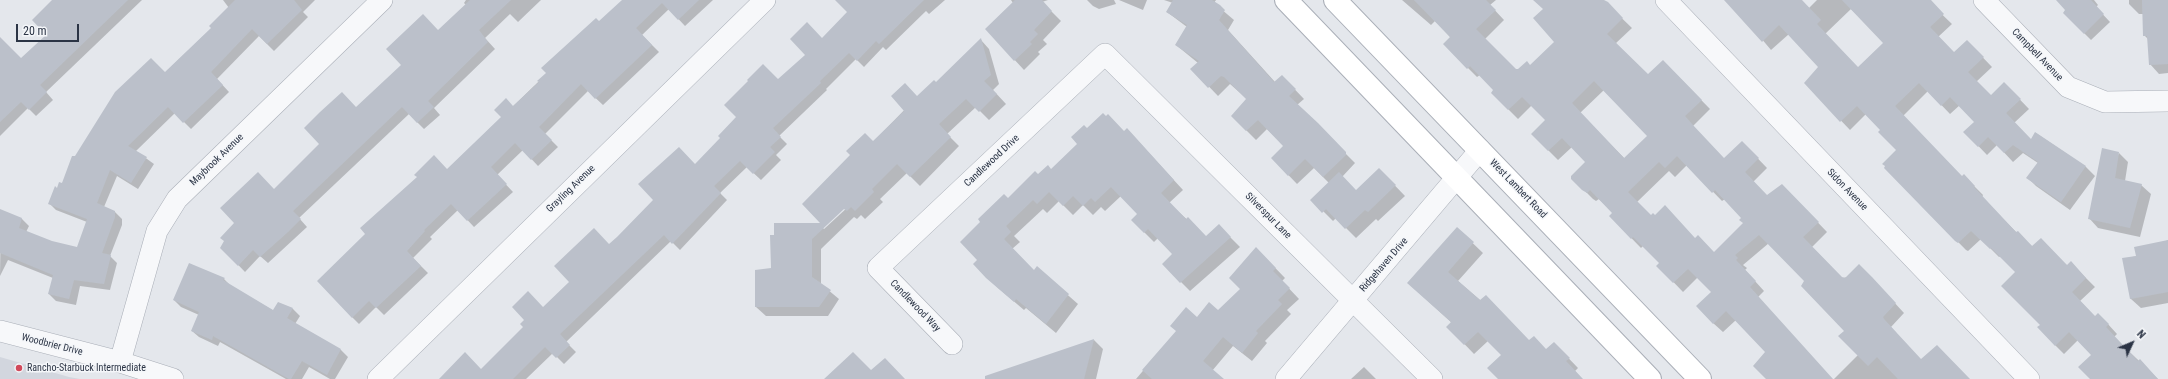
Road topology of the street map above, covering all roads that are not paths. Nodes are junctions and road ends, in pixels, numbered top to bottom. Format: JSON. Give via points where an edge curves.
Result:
{"nodes":[{"id":1,"x":382,"y":0,"type":"edge"},
{"id":2,"x":765,"y":0,"type":"edge"},
{"id":3,"x":1286,"y":0,"type":"edge"},
{"id":4,"x":1335,"y":0,"type":"edge"},
{"id":5,"x":1666,"y":0,"type":"edge"},
{"id":6,"x":1984,"y":0,"type":"edge"},
{"id":7,"x":1105,"y":54,"type":"joint"},
{"id":8,"x":2168,"y":101,"type":"edge"},
{"id":9,"x":1480,"y":150,"type":"junction"},
{"id":10,"x":1458,"y":178,"type":"junction"},
{"id":11,"x":878,"y":268,"type":"joint"},
{"id":12,"x":1353,"y":300,"type":"junction"},
{"id":13,"x":0,"y":331,"type":"edge"},
{"id":14,"x":952,"y":344,"type":"dead end"},
{"id":15,"x":120,"y":362,"type":"junction"},
{"id":16,"x":173,"y":379,"type":"edge"},
{"id":17,"x":378,"y":379,"type":"edge"},
{"id":18,"x":1286,"y":379,"type":"edge"},
{"id":19,"x":1432,"y":379,"type":"edge"},
{"id":20,"x":1650,"y":379,"type":"edge"},
{"id":21,"x":1700,"y":379,"type":"edge"},
{"id":22,"x":2029,"y":379,"type":"edge"}],
"edges":[{"from":1,"to":15,"type":"street","name":"Maybrook Avenue","via":[[177,199],[157,231]]},
{"from":2,"to":17,"type":"street","name":"Grayling Avenue"},
{"from":3,"to":10,"type":"main road"},
{"from":4,"to":9,"type":"main road","name":"West Lambert Road"},
{"from":5,"to":22,"type":"street","name":"Sidon Avenue"},
{"from":6,"to":8,"type":"street","name":"Campbell Avenue","via":[[2068,87],[2105,102]]},
{"from":7,"to":11,"type":"street","name":"Candlewood Drive"},
{"from":7,"to":12,"type":"street","name":"Silverspur Lane"},
{"from":9,"to":10,"type":"street","name":"Ridgehaven Drive"},
{"from":9,"to":21,"type":"main road","name":"West Lambert Road"},
{"from":10,"to":12,"type":"street","name":"Ridgehaven Drive"},
{"from":10,"to":20,"type":"main road"},
{"from":11,"to":14,"type":"street","name":"Candlewood Way"},
{"from":12,"to":18,"type":"street","name":"Ridgehaven Drive"},
{"from":12,"to":19,"type":"street","name":"Silverspur Lane"},
{"from":13,"to":15,"type":"street","name":"Woodbrier Drive"},
{"from":15,"to":16,"type":"street","name":"Woodbrier Drive"}]}
